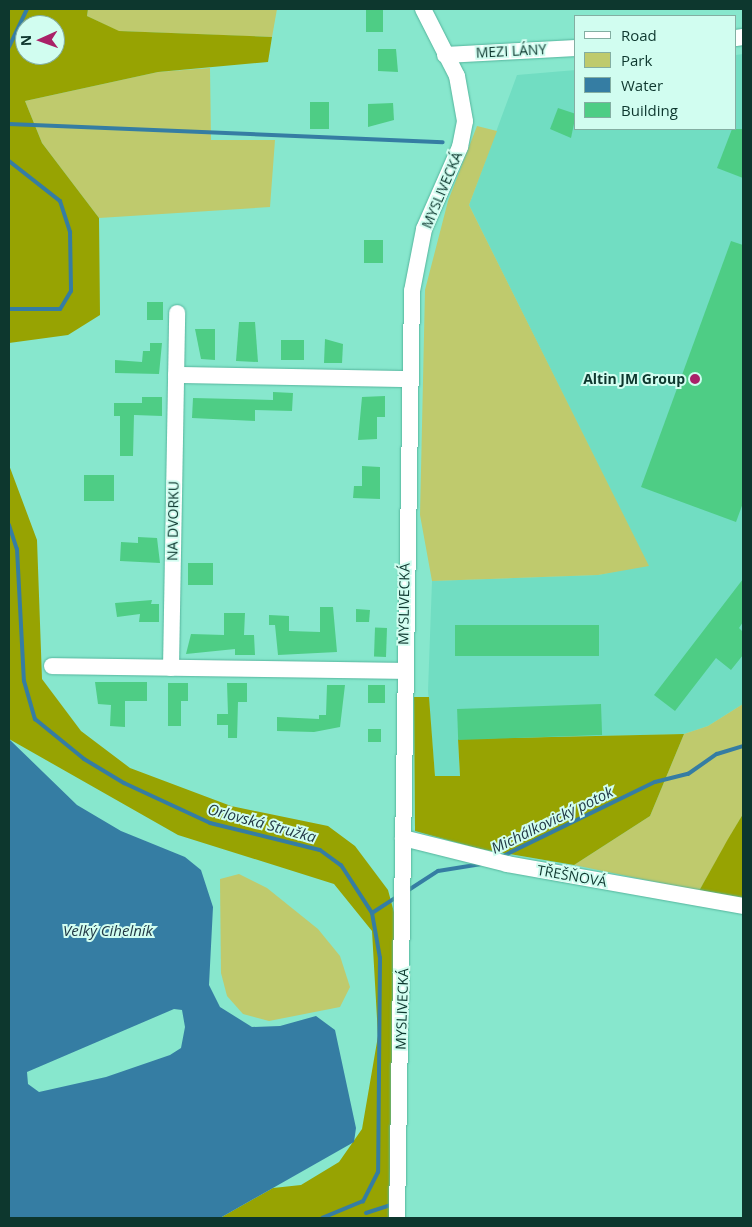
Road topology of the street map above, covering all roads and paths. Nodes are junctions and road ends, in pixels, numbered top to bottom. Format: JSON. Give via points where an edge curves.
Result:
{"nodes":[{"id":1,"x":423,"y":9,"type":"edge"},
{"id":2,"x":574,"y":48,"type":"edge"},
{"id":3,"x":445,"y":55,"type":"junction"},
{"id":4,"x":177,"y":313,"type":"dead end"},
{"id":5,"x":176,"y":375,"type":"junction"},
{"id":6,"x":407,"y":379,"type":"junction"},
{"id":7,"x":52,"y":666,"type":"dead end"},
{"id":8,"x":171,"y":668,"type":"junction"},
{"id":9,"x":403,"y":670,"type":"junction"},
{"id":10,"x":403,"y":838,"type":"junction"},
{"id":11,"x":743,"y":906,"type":"edge"},
{"id":12,"x":397,"y":1218,"type":"edge"}],
"edges":[{"from":1,"to":3,"type":"street","name":"MYSLIVECKÁ"},
{"from":2,"to":3,"type":"street","name":"MEZI LÁNY"},
{"from":3,"to":6,"type":"street","name":"MYSLIVECKÁ","via":[[457,76],[465,121],[460,147],[424,229],[412,291]]},
{"from":4,"to":5,"type":"street","name":"NA DVORKU"},
{"from":5,"to":6,"type":"street"},
{"from":5,"to":8,"type":"street","name":"NA DVORKU"},
{"from":6,"to":9,"type":"street","name":"MYSLIVECKÁ"},
{"from":7,"to":8,"type":"street"},
{"from":8,"to":9,"type":"street"},
{"from":9,"to":10,"type":"street","name":"MYSLIVECKÁ"},
{"from":10,"to":11,"type":"street","name":"TŘEŠŇOVÁ","via":[[507,864]]},
{"from":10,"to":12,"type":"street","name":"MYSLIVECKÁ"}]}
